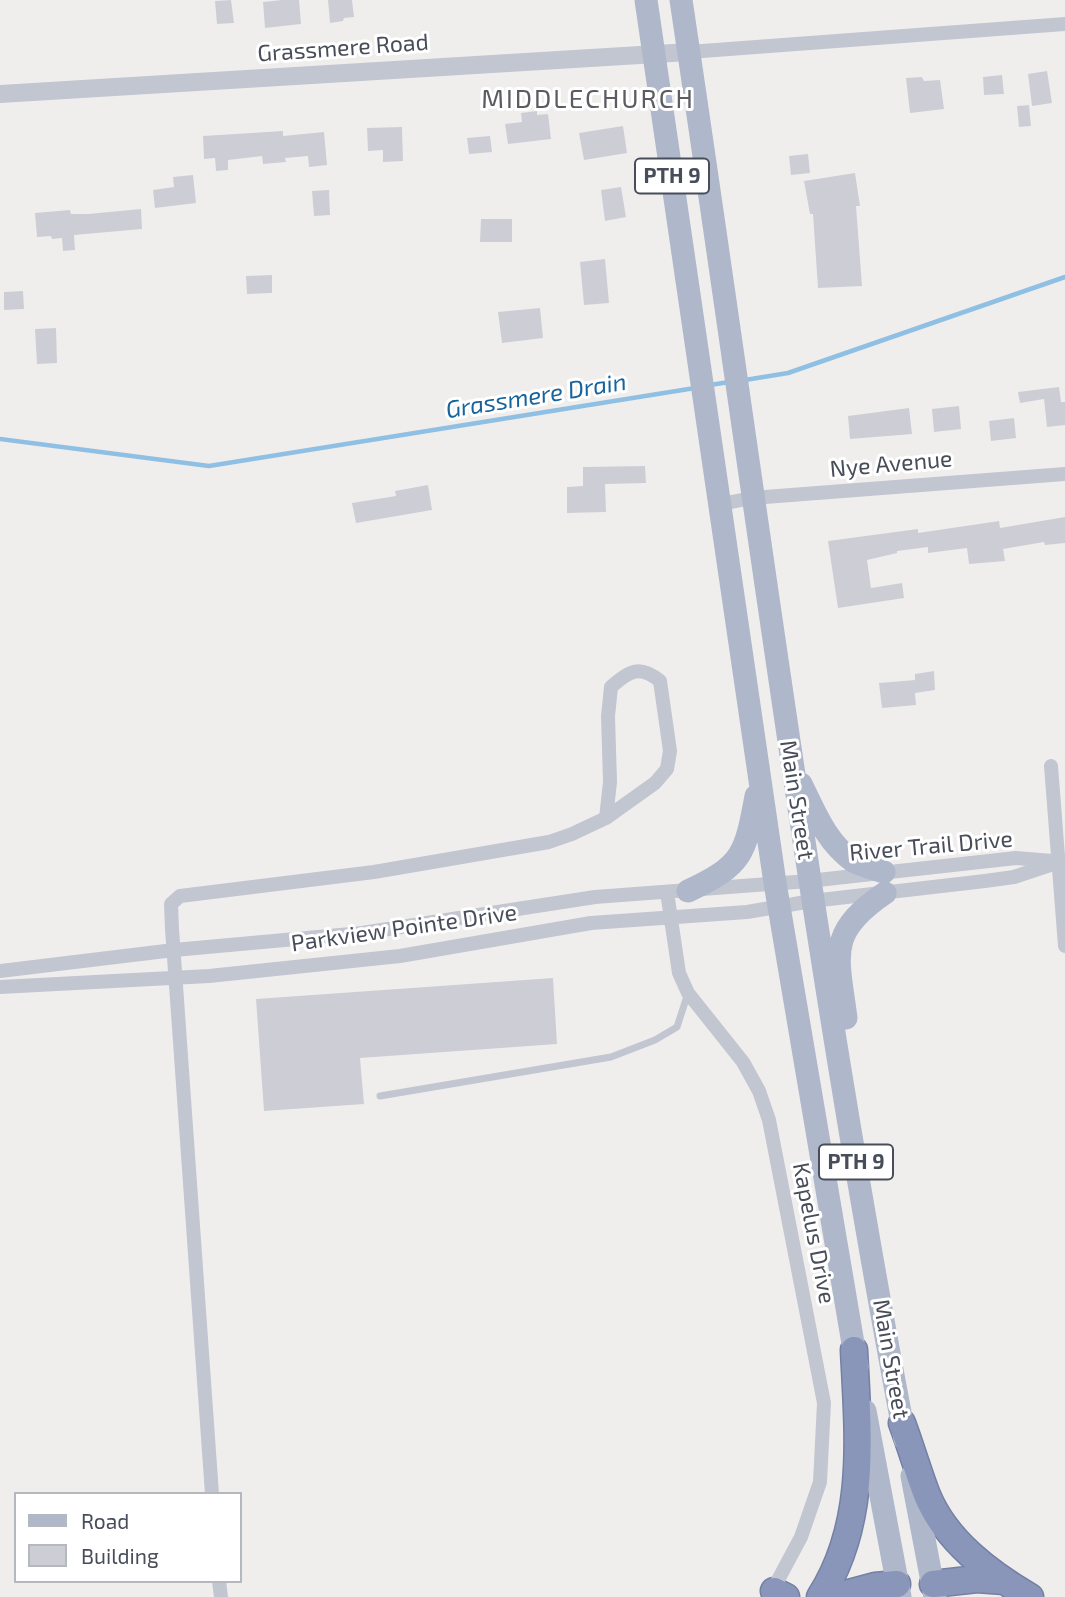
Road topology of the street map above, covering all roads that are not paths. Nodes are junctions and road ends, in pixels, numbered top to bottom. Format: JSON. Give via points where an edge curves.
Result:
{"nodes":[{"id":1,"x":646,"y":0,"type":"edge"},
{"id":2,"x":681,"y":0,"type":"edge"},
{"id":3,"x":1065,"y":24,"type":"edge"},
{"id":4,"x":689,"y":52,"type":"junction"},
{"id":5,"x":654,"y":54,"type":"junction"},
{"id":6,"x":0,"y":94,"type":"edge"},
{"id":7,"x":1065,"y":474,"type":"edge"},
{"id":8,"x":752,"y":498,"type":"junction"},
{"id":9,"x":721,"y":504,"type":"junction"},
{"id":10,"x":792,"y":766,"type":"junction"},
{"id":11,"x":1051,"y":766,"type":"dead end"},
{"id":12,"x":760,"y":776,"type":"junction"},
{"id":13,"x":606,"y":818,"type":"junction"},
{"id":14,"x":1061,"y":862,"type":"edge"},
{"id":15,"x":775,"y":883,"type":"junction"},
{"id":16,"x":884,"y":883,"type":"junction"},
{"id":17,"x":677,"y":891,"type":"junction"},
{"id":18,"x":811,"y":891,"type":"junction"},
{"id":19,"x":779,"y":907,"type":"junction"},
{"id":20,"x":670,"y":919,"type":"junction"},
{"id":21,"x":1065,"y":946,"type":"edge"},
{"id":22,"x":174,"y":950,"type":"junction"},
{"id":23,"x":0,"y":971,"type":"edge"},
{"id":24,"x":176,"y":978,"type":"junction"},
{"id":25,"x":0,"y":987,"type":"edge"},
{"id":26,"x":688,"y":993,"type":"junction"},
{"id":27,"x":836,"y":1055,"type":"junction"},
{"id":28,"x":380,"y":1096,"type":"dead end"},
{"id":29,"x":854,"y":1350,"type":"junction"},
{"id":30,"x":902,"y":1423,"type":"junction"},
{"id":31,"x":212,"y":1492,"type":"edge"},
{"id":32,"x":1004,"y":1581,"type":"junction"},
{"id":33,"x":934,"y":1590,"type":"edge"},
{"id":34,"x":899,"y":1591,"type":"edge"},
{"id":35,"x":776,"y":1595,"type":"edge"},
{"id":36,"x":828,"y":1597,"type":"edge"},
{"id":37,"x":1030,"y":1597,"type":"edge"}],
"edges":[{"from":1,"to":5,"type":"main road","name":"Main Street","number":"PTH 9"},
{"from":2,"to":4,"type":"main road","name":"Main Street","number":"PTH 9"},
{"from":3,"to":4,"type":"street"},
{"from":4,"to":5,"type":"street","name":"Grassmere Road"},
{"from":4,"to":8,"type":"main road","name":"Main Street","number":"PTH 9"},
{"from":5,"to":6,"type":"street","name":"Grassmere Road"},
{"from":5,"to":9,"type":"main road","name":"Main Street","number":"PTH 9"},
{"from":7,"to":8,"type":"street","name":"Nye Avenue"},
{"from":8,"to":9,"type":"street","name":"Nye Avenue"},
{"from":8,"to":10,"type":"main road","name":"Main Street","number":"PTH 9"},
{"from":9,"to":12,"type":"main road","name":"Main Street","number":"PTH 9"},
{"from":10,"to":16,"type":"main road","via":[[836,846]]},
{"from":10,"to":18,"type":"main road","name":"Main Street","number":"PTH 9"},
{"from":11,"to":14,"type":"street"},
{"from":12,"to":15,"type":"main road","name":"Main Street","number":"PTH 9"},
{"from":12,"to":17,"type":"main road","via":[[743,852],[724,872]]},
{"from":13,"to":13,"type":"street","via":[[667,769],[670,751],[660,681],[649,673],[637,671],[611,687]]},
{"from":13,"to":22,"type":"street","via":[[549,842],[374,872],[180,896],[171,904]]},
{"from":14,"to":16,"type":"street","name":"River Trail Drive","via":[[1014,877]]},
{"from":14,"to":16,"type":"street","name":"River Trail Drive","via":[[1016,858]]},
{"from":14,"to":21,"type":"street"},
{"from":15,"to":17,"type":"street","name":"Parkview Pointe Drive"},
{"from":15,"to":18,"type":"street","name":"Parkview Pointe Drive"},
{"from":15,"to":19,"type":"main road","name":"Main Street","number":"PTH 9"},
{"from":16,"to":18,"type":"street","name":"River Trail Drive"},
{"from":16,"to":18,"type":"street","name":"River Trail Drive"},
{"from":16,"to":27,"type":"main road","via":[[841,938],[838,954],[846,1021]]},
{"from":17,"to":20,"type":"street","name":"Kapelus Drive"},
{"from":17,"to":22,"type":"street","name":"Parkview Pointe Drive","via":[[595,897],[362,933]]},
{"from":18,"to":19,"type":"street","name":"Parkview Pointe Drive"},
{"from":18,"to":27,"type":"main road","name":"Main Street","number":"PTH 9"},
{"from":19,"to":20,"type":"street","name":"Parkview Pointe Drive"},
{"from":19,"to":29,"type":"main road","name":"Main Street","number":"PTH 9"},
{"from":20,"to":24,"type":"street","name":"Parkview Pointe Drive","via":[[591,923],[400,956]]},
{"from":20,"to":26,"type":"street","name":"Kapelus Drive","via":[[679,973]]},
{"from":22,"to":23,"type":"street","name":"Parkview Pointe Drive"},
{"from":22,"to":24,"type":"street"},
{"from":24,"to":25,"type":"street","name":"Parkview Pointe Drive"},
{"from":24,"to":31,"type":"street"},
{"from":26,"to":28,"type":"lane","via":[[677,1027],[611,1056]]},
{"from":26,"to":35,"type":"street","name":"Kapelus Drive","via":[[743,1062],[769,1120],[824,1403],[820,1482]]},
{"from":27,"to":30,"type":"main road","name":"Main Street","number":"PTH 9"},
{"from":29,"to":34,"type":"main road","name":"Main Street","number":"PTH 9"},
{"from":29,"to":36,"type":"highway","via":[[858,1474],[845,1545]]},
{"from":30,"to":32,"type":"highway","via":[[928,1498],[946,1526],[962,1547]]},
{"from":30,"to":33,"type":"main road","name":"Main Street","number":"PTH 9"},
{"from":32,"to":33,"type":"highway","via":[[977,1579]]},
{"from":32,"to":37,"type":"highway"},
{"from":34,"to":36,"type":"highway","via":[[875,1586]]}]}
